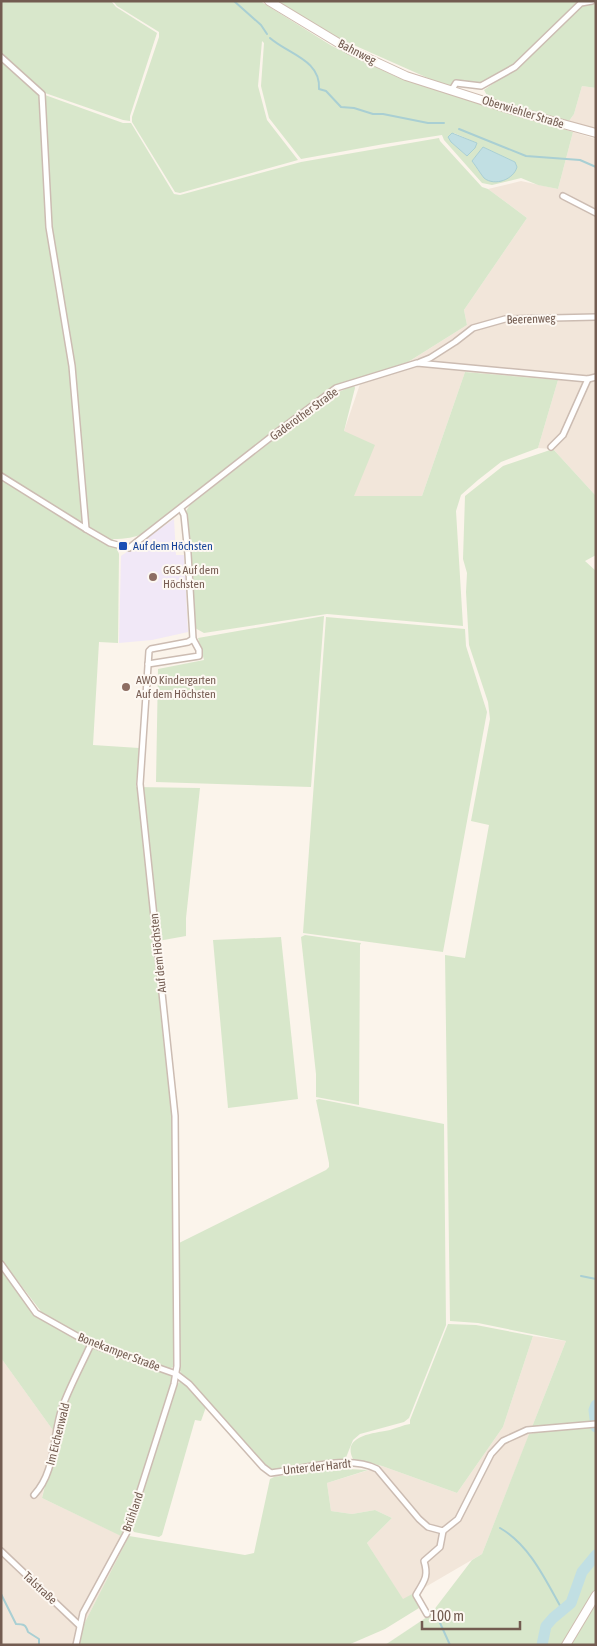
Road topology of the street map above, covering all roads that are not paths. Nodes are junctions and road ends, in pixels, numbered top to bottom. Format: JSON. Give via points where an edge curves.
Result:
{"nodes":[{"id":1,"x":269,"y":1,"type":"edge"},
{"id":2,"x":592,"y":1,"type":"edge"},
{"id":3,"x":1,"y":57,"type":"edge"},
{"id":4,"x":450,"y":91,"type":"junction"},
{"id":5,"x":596,"y":134,"type":"edge"},
{"id":6,"x":564,"y":196,"type":"dead end"},
{"id":7,"x":596,"y":213,"type":"edge"},
{"id":8,"x":596,"y":317,"type":"edge"},
{"id":9,"x":417,"y":363,"type":"junction"},
{"id":10,"x":596,"y":377,"type":"edge"},
{"id":11,"x":588,"y":379,"type":"junction"},
{"id":12,"x":551,"y":447,"type":"dead end"},
{"id":13,"x":1,"y":476,"type":"edge"},
{"id":14,"x":181,"y":509,"type":"junction"},
{"id":15,"x":86,"y":529,"type":"junction"},
{"id":16,"x":193,"y":639,"type":"junction"},
{"id":17,"x":148,"y":664,"type":"junction"},
{"id":18,"x":1,"y":1264,"type":"edge"},
{"id":19,"x":91,"y":1344,"type":"junction"},
{"id":20,"x":176,"y":1374,"type":"junction"},
{"id":21,"x":596,"y":1424,"type":"edge"},
{"id":22,"x":34,"y":1495,"type":"dead end"},
{"id":23,"x":443,"y":1531,"type":"junction"},
{"id":24,"x":1,"y":1551,"type":"edge"},
{"id":25,"x":596,"y":1595,"type":"edge"},
{"id":26,"x":427,"y":1614,"type":"dead end"},
{"id":27,"x":79,"y":1625,"type":"junction"},
{"id":28,"x":76,"y":1645,"type":"edge"},
{"id":29,"x":566,"y":1645,"type":"edge"}],
"edges":[{"from":1,"to":4,"type":"main road","name":"Bahnweg","via":[[350,50],[406,76]]},
{"from":2,"to":4,"type":"street","via":[[581,3],[515,66],[481,86],[456,83]]},
{"from":3,"to":15,"type":"street","via":[[42,94],[49,227],[72,366]]},
{"from":4,"to":5,"type":"main road","name":"Oberwiehler Straße"},
{"from":6,"to":7,"type":"street"},
{"from":8,"to":9,"type":"street","name":"Beerenweg","via":[[505,319],[473,328],[430,358]]},
{"from":9,"to":11,"type":"street","name":"Gaderother Straße"},
{"from":9,"to":14,"type":"street","name":"Gaderother Straße","via":[[336,388]]},
{"from":10,"to":11,"type":"street","name":"Gaderother Straße"},
{"from":11,"to":12,"type":"street","via":[[564,434]]},
{"from":13,"to":15,"type":"street"},
{"from":14,"to":15,"type":"street","name":"Gaderother Straße","via":[[128,548],[110,543]]},
{"from":14,"to":16,"type":"street","via":[[188,554]]},
{"from":16,"to":17,"type":"street","via":[[151,649]]},
{"from":16,"to":17,"type":"street","via":[[199,656]]},
{"from":17,"to":20,"type":"street","name":"Auf dem Höchsten","via":[[140,784],[175,1116]]},
{"from":18,"to":19,"type":"street","name":"Bonekamper Straße","via":[[36,1313]]},
{"from":19,"to":20,"type":"street","name":"Bonekamper Straße"},
{"from":19,"to":22,"type":"street","name":"Im Eichenwald","via":[[62,1408],[48,1474]]},
{"from":20,"to":23,"type":"street","name":"Unter der Hardt","via":[[271,1472],[348,1462],[368,1464],[377,1469],[419,1519],[428,1527]]},
{"from":20,"to":27,"type":"street","name":"Brühland","via":[[128,1532]]},
{"from":21,"to":23,"type":"street","via":[[527,1430],[503,1441],[491,1454],[458,1519]]},
{"from":23,"to":26,"type":"street","via":[[440,1547],[424,1561],[428,1572],[416,1595]]},
{"from":24,"to":27,"type":"street","name":"Talstraße"},
{"from":25,"to":29,"type":"main road"},
{"from":27,"to":28,"type":"street","name":"Brühland"}]}
